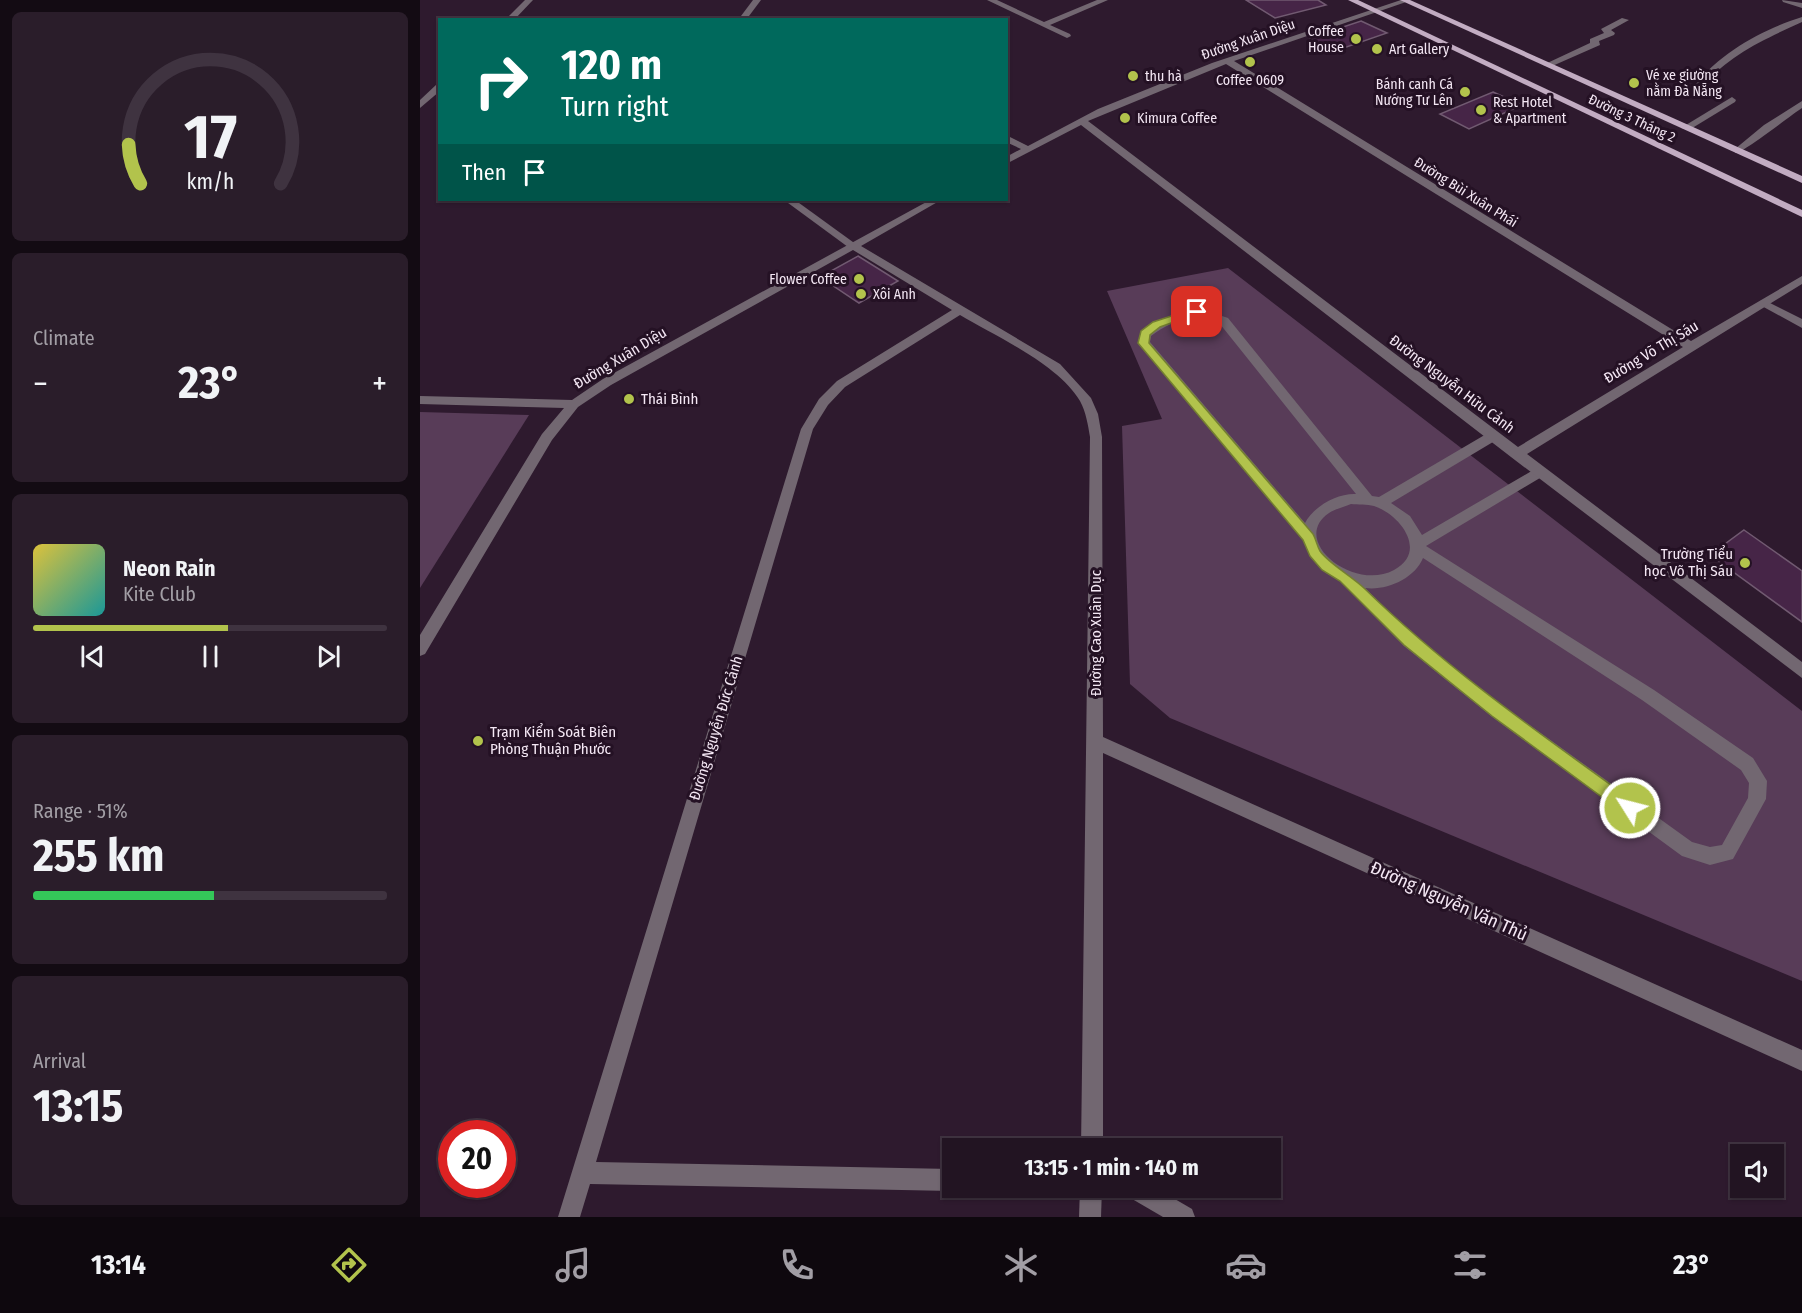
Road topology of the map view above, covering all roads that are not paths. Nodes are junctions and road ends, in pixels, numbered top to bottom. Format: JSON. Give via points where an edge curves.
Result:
{"nodes":[{"id":1,"x":529,"y":0,"type":"edge"},
{"id":2,"x":757,"y":0,"type":"edge"},
{"id":3,"x":991,"y":0,"type":"edge"},
{"id":4,"x":1017,"y":0,"type":"edge"},
{"id":5,"x":1104,"y":0,"type":"edge"},
{"id":6,"x":1352,"y":0,"type":"edge"},
{"id":7,"x":1404,"y":0,"type":"edge"},
{"id":8,"x":1786,"y":0,"type":"edge"},
{"id":9,"x":1003,"y":5,"type":"junction"},
{"id":10,"x":1802,"y":6,"type":"edge"},
{"id":11,"x":1375,"y":11,"type":"junction"},
{"id":12,"x":511,"y":18,"type":"edge"},
{"id":13,"x":744,"y":18,"type":"edge"},
{"id":14,"x":1802,"y":19,"type":"edge"},
{"id":15,"x":1625,"y":20,"type":"dead end"},
{"id":16,"x":1044,"y":25,"type":"junction"},
{"id":17,"x":1068,"y":36,"type":"dead end"},
{"id":18,"x":1227,"y":61,"type":"junction"},
{"id":19,"x":1547,"y":65,"type":"junction"},
{"id":20,"x":1700,"y":84,"type":"dead end"},
{"id":21,"x":438,"y":88,"type":"edge"},
{"id":22,"x":1732,"y":99,"type":"dead end"},
{"id":23,"x":1802,"y":104,"type":"edge"},
{"id":24,"x":420,"y":105,"type":"edge"},
{"id":25,"x":1082,"y":121,"type":"junction"},
{"id":26,"x":1686,"y":128,"type":"junction"},
{"id":27,"x":1008,"y":139,"type":"edge"},
{"id":28,"x":1028,"y":149,"type":"junction"},
{"id":29,"x":1738,"y":151,"type":"junction"},
{"id":30,"x":1008,"y":160,"type":"edge"},
{"id":31,"x":1802,"y":180,"type":"edge"},
{"id":32,"x":790,"y":201,"type":"edge"},
{"id":33,"x":934,"y":201,"type":"edge"},
{"id":34,"x":1802,"y":214,"type":"edge"},
{"id":35,"x":852,"y":245,"type":"junction"},
{"id":36,"x":1802,"y":279,"type":"edge"},
{"id":37,"x":1764,"y":303,"type":"junction"},
{"id":38,"x":960,"y":310,"type":"junction"},
{"id":39,"x":1802,"y":324,"type":"edge"},
{"id":40,"x":1692,"y":347,"type":"junction"},
{"id":41,"x":420,"y":400,"type":"edge"},
{"id":42,"x":574,"y":404,"type":"junction"},
{"id":43,"x":1493,"y":436,"type":"junction"},
{"id":44,"x":1516,"y":454,"type":"junction"},
{"id":45,"x":1540,"y":472,"type":"junction"},
{"id":46,"x":1374,"y":502,"type":"junction"},
{"id":47,"x":1308,"y":537,"type":"junction"},
{"id":48,"x":1419,"y":545,"type":"junction"},
{"id":49,"x":1345,"y":577,"type":"junction"},
{"id":50,"x":420,"y":649,"type":"edge"},
{"id":51,"x":1802,"y":671,"type":"edge"},
{"id":52,"x":1096,"y":742,"type":"junction"},
{"id":53,"x":1802,"y":1061,"type":"edge"},
{"id":54,"x":1092,"y":1138,"type":"edge"},
{"id":55,"x":582,"y":1173,"type":"junction"},
{"id":56,"x":942,"y":1180,"type":"edge"},
{"id":57,"x":1091,"y":1198,"type":"edge"},
{"id":58,"x":1152,"y":1198,"type":"edge"},
{"id":59,"x":569,"y":1217,"type":"edge"},
{"id":60,"x":1090,"y":1217,"type":"edge"},
{"id":61,"x":1184,"y":1217,"type":"edge"}],
"edges":[{"from":1,"to":12,"type":"street"},
{"from":2,"to":13,"type":"street"},
{"from":3,"to":9,"type":"street"},
{"from":4,"to":9,"type":"street"},
{"from":5,"to":16,"type":"street"},
{"from":6,"to":11,"type":"main road","name":"Đường 3 Tháng 2"},
{"from":7,"to":11,"type":"street","name":"Đường Xuân Diệu"},
{"from":7,"to":19,"type":"main road","name":"Đường 3 Tháng 2"},
{"from":8,"to":10,"type":"street"},
{"from":9,"to":16,"type":"street"},
{"from":11,"to":18,"type":"street","name":"Đường Xuân Diệu"},
{"from":11,"to":34,"type":"main road","name":"Đường 3 Tháng 2"},
{"from":14,"to":20,"type":"street","via":[[1738,50],[1709,70]]},
{"from":15,"to":19,"type":"street","via":[[1604,31],[1611,33],[1593,41],[1597,43]]},
{"from":16,"to":17,"type":"street"},
{"from":18,"to":25,"type":"street","name":"Đường Xuân Diệu"},
{"from":18,"to":40,"type":"street","name":"Đường Bùi Xuân Phái"},
{"from":19,"to":26,"type":"main road","name":"Đường 3 Tháng 2"},
{"from":21,"to":24,"type":"street"},
{"from":22,"to":26,"type":"street"},
{"from":23,"to":29,"type":"street"},
{"from":25,"to":28,"type":"street","name":"Đường Xuân Diệu"},
{"from":25,"to":43,"type":"street","name":"Đường Nguyễn Hữu Cảnh"},
{"from":26,"to":29,"type":"main road","name":"Đường 3 Tháng 2"},
{"from":27,"to":28,"type":"street"},
{"from":28,"to":30,"type":"street","name":"Đường Xuân Diệu"},
{"from":29,"to":31,"type":"main road","name":"Đường 3 Tháng 2"},
{"from":32,"to":35,"type":"street","name":"Đường Cao Xuân Dục"},
{"from":33,"to":35,"type":"street","name":"Đường Xuân Diệu"},
{"from":35,"to":38,"type":"street","name":"Đường Cao Xuân Dục"},
{"from":35,"to":42,"type":"street","name":"Đường Xuân Diệu"},
{"from":36,"to":37,"type":"street","name":"Đường Võ Thị Sáu"},
{"from":37,"to":39,"type":"street"},
{"from":37,"to":40,"type":"street","name":"Đường Võ Thị Sáu"},
{"from":38,"to":52,"type":"street","name":"Đường Cao Xuân Dục","via":[[1056,367],[1085,398],[1092,414],[1096,437]]},
{"from":38,"to":55,"type":"street","name":"Đường Nguyễn Đức Cảnh","via":[[842,384],[823,402],[807,429]]},
{"from":40,"to":44,"type":"street","name":"Đường Võ Thị Sáu"},
{"from":41,"to":42,"type":"street"},
{"from":42,"to":50,"type":"street","name":"Đường Xuân Diệu","via":[[547,437]]},
{"from":43,"to":44,"type":"street","name":"Đường Nguyễn Hữu Cảnh"},
{"from":43,"to":46,"type":"street"},
{"from":44,"to":45,"type":"street","name":"Đường Nguyễn Hữu Cảnh"},
{"from":45,"to":48,"type":"street"},
{"from":45,"to":51,"type":"street","name":"Đường Nguyễn Hữu Cảnh"},
{"from":46,"to":47,"type":"street","via":[[1333,502],[1310,523]]},
{"from":46,"to":47,"type":"street","via":[[1224,321],[1212,313],[1197,312],[1156,325],[1145,334],[1144,343]]},
{"from":46,"to":48,"type":"street","via":[[1398,513],[1412,526]]},
{"from":47,"to":49,"type":"street","via":[[1314,553]]},
{"from":48,"to":49,"type":"street","via":[[1415,562],[1404,574],[1387,581]]},
{"from":48,"to":49,"type":"street","via":[[1747,764],[1758,781],[1757,798],[1727,853],[1710,856],[1688,850],[1497,711],[1418,648]]},
{"from":52,"to":53,"type":"street","name":"Đường Nguyễn Văn Thủ"},
{"from":52,"to":54,"type":"street","name":"Đường Cao Xuân Dục"},
{"from":55,"to":56,"type":"street"},
{"from":55,"to":59,"type":"street","name":"Đường Nguyễn Đức Cảnh"},
{"from":57,"to":60,"type":"street"},
{"from":58,"to":61,"type":"street"}]}
